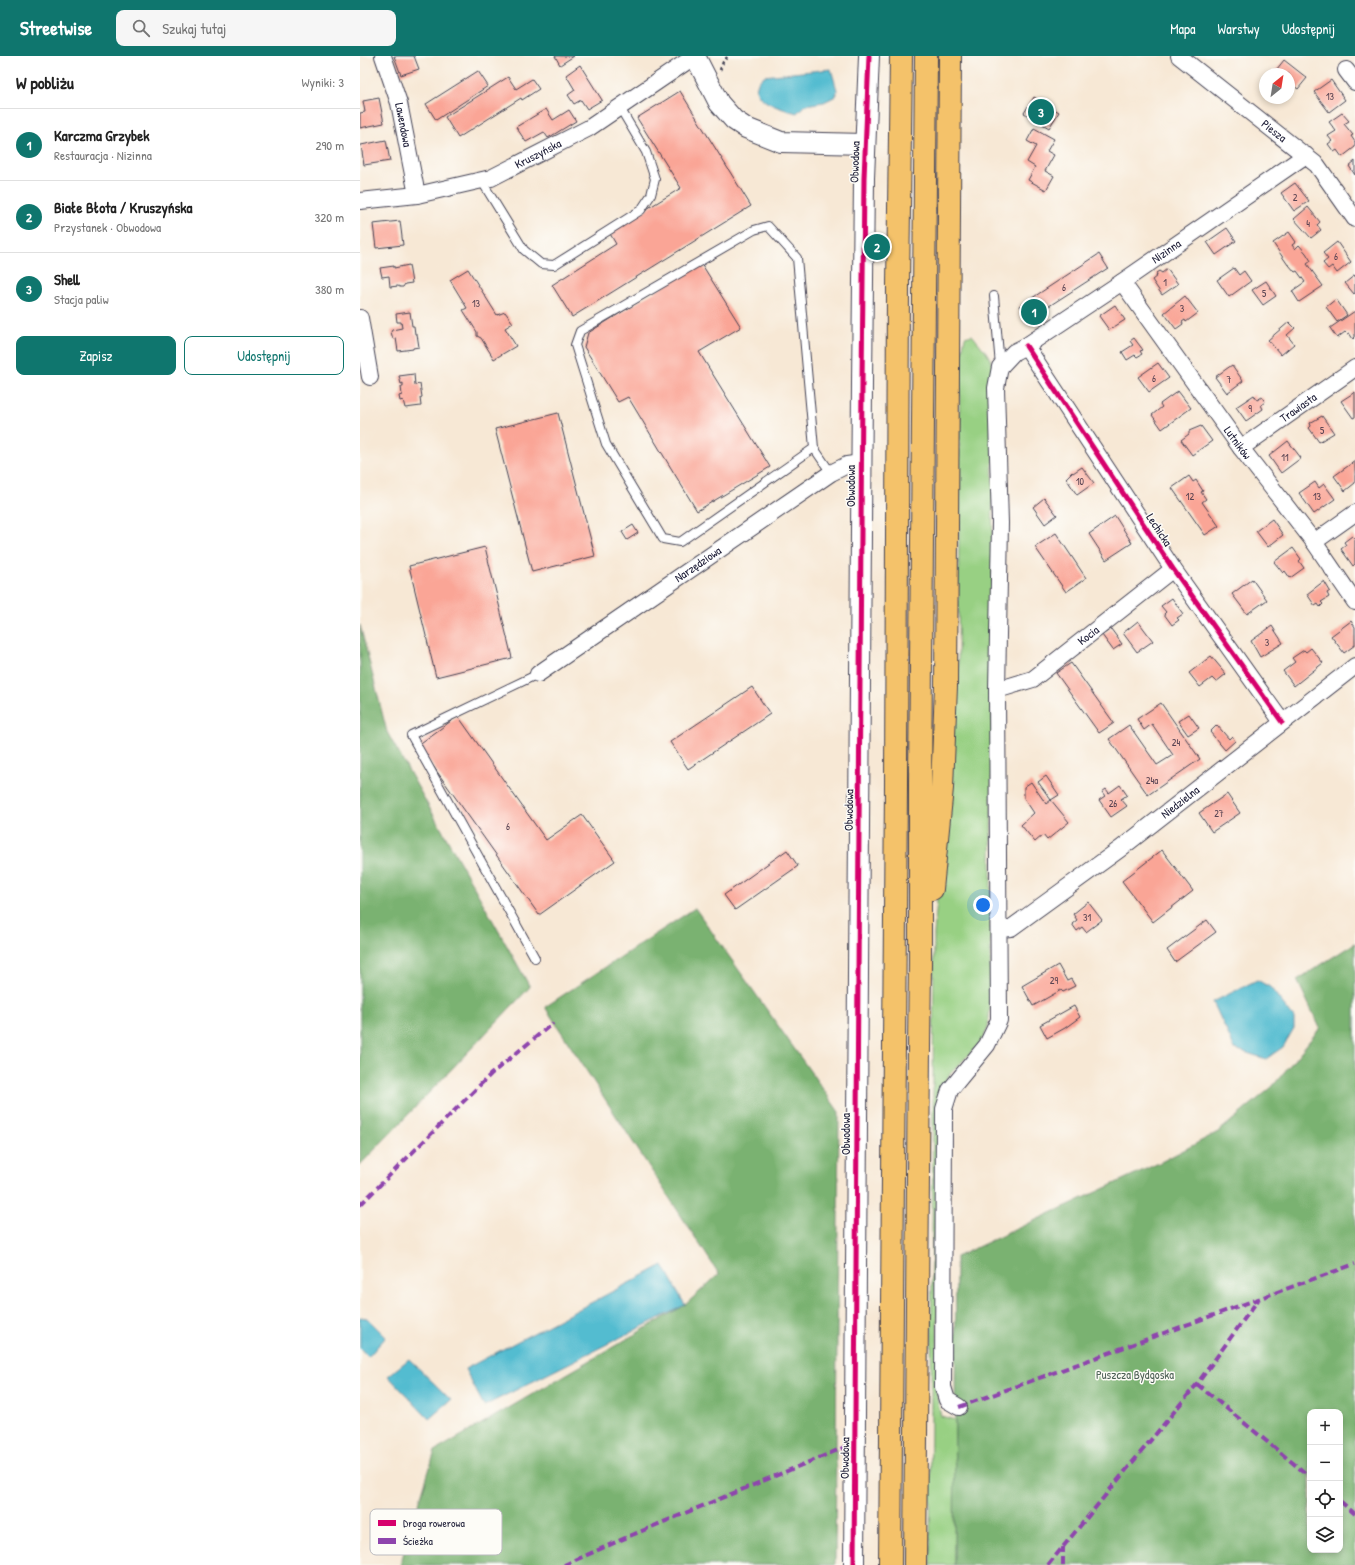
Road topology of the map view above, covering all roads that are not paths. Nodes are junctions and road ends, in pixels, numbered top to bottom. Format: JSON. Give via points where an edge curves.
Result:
{"nodes":[{"id":1,"x":383,"y":56,"type":"edge"},
{"id":2,"x":869,"y":56,"type":"edge"},
{"id":3,"x":901,"y":56,"type":"edge"},
{"id":4,"x":926,"y":56,"type":"edge"},
{"id":5,"x":950,"y":56,"type":"edge"},
{"id":6,"x":1179,"y":56,"type":"edge"},
{"id":7,"x":690,"y":58,"type":"edge"},
{"id":8,"x":620,"y":108,"type":"junction"},
{"id":9,"x":865,"y":144,"type":"junction"},
{"id":10,"x":1306,"y":155,"type":"junction"},
{"id":11,"x":481,"y":180,"type":"junction"},
{"id":12,"x":417,"y":195,"type":"junction"},
{"id":13,"x":360,"y":201,"type":"edge"},
{"id":14,"x":1355,"y":219,"type":"edge"},
{"id":15,"x":1122,"y":282,"type":"junction"},
{"id":16,"x":994,"y":296,"type":"dead end"},
{"id":17,"x":360,"y":318,"type":"edge"},
{"id":18,"x":1026,"y":346,"type":"junction"},
{"id":19,"x":1000,"y":367,"type":"junction"},
{"id":20,"x":1355,"y":368,"type":"edge"},
{"id":21,"x":370,"y":376,"type":"dead end"},
{"id":22,"x":814,"y":448,"type":"junction"},
{"id":23,"x":1241,"y":448,"type":"junction"},
{"id":24,"x":861,"y":463,"type":"junction"},
{"id":25,"x":831,"y":473,"type":"junction"},
{"id":26,"x":1355,"y":513,"type":"edge"},
{"id":27,"x":1314,"y":542,"type":"junction"},
{"id":28,"x":1172,"y":569,"type":"junction"},
{"id":29,"x":1355,"y":602,"type":"edge"},
{"id":30,"x":1355,"y":666,"type":"edge"},
{"id":31,"x":538,"y":674,"type":"joint"},
{"id":32,"x":997,"y":690,"type":"junction"},
{"id":33,"x":1282,"y":722,"type":"junction"},
{"id":34,"x":1000,"y":929,"type":"junction"},
{"id":35,"x":535,"y":958,"type":"dead end"},
{"id":36,"x":920,"y":963,"type":"junction"},
{"id":37,"x":960,"y":1407,"type":"dead end"},
{"id":38,"x":854,"y":1565,"type":"edge"},
{"id":39,"x":890,"y":1565,"type":"edge"},
{"id":40,"x":915,"y":1565,"type":"edge"}],
"edges":[{"from":1,"to":12,"type":"street","name":"Lawendowa","via":[[399,103]]},
{"from":2,"to":9,"type":"street","name":"Obwodowa"},
{"from":3,"to":39,"type":"highway"},
{"from":4,"to":36,"type":"highway"},
{"from":5,"to":36,"type":"highway","via":[[945,714],[934,878]]},
{"from":6,"to":10,"type":"street","name":"Piesza"},
{"from":7,"to":8,"type":"street","name":"Kruszyńska"},
{"from":7,"to":9,"type":"street","via":[[719,103],[734,120],[746,128],[781,142]]},
{"from":8,"to":11,"type":"street","name":"Kruszyńska","via":[[589,128],[491,178]]},
{"from":8,"to":11,"type":"lane","via":[[646,152],[655,179],[651,196],[641,210],[554,265],[541,264],[524,250]]},
{"from":9,"to":24,"type":"street","name":"Obwodowa"},
{"from":10,"to":14,"type":"street","name":"Piesza","via":[[1317,165]]},
{"from":10,"to":15,"type":"street","name":"Nizinna"},
{"from":11,"to":12,"type":"street","name":"Kruszyńska"},
{"from":12,"to":13,"type":"street","name":"Kruszyńska"},
{"from":15,"to":18,"type":"street","name":"Nizinna"},
{"from":15,"to":23,"type":"street","name":"Lutników"},
{"from":16,"to":19,"type":"lane"},
{"from":17,"to":21,"type":"street"},
{"from":18,"to":19,"type":"street","name":"Nizinna","via":[[1014,352]]},
{"from":18,"to":28,"type":"street","name":"Lechicka"},
{"from":19,"to":32,"type":"street","via":[[996,388],[1000,524]]},
{"from":20,"to":23,"type":"street","name":"Trawiasta"},
{"from":22,"to":22,"type":"lane","via":[[797,258],[768,226],[754,230],[580,331],[575,345],[606,444],[663,539],[680,542]]},
{"from":22,"to":25,"type":"lane"},
{"from":23,"to":27,"type":"street","name":"Lutników"},
{"from":24,"to":25,"type":"street","name":"Narzędziowa","via":[[847,464]]},
{"from":24,"to":38,"type":"street","name":"Obwodowa"},
{"from":25,"to":31,"type":"street","name":"Narzędziowa"},
{"from":26,"to":27,"type":"street"},
{"from":27,"to":29,"type":"street","name":"Lutników"},
{"from":28,"to":32,"type":"street","name":"Kocia","via":[[1033,679]]},
{"from":28,"to":33,"type":"street","name":"Lechicka"},
{"from":30,"to":33,"type":"street","name":"Niedzielna"},
{"from":31,"to":35,"type":"lane","via":[[411,735]]},
{"from":32,"to":34,"type":"street"},
{"from":33,"to":34,"type":"street","name":"Niedzielna","via":[[1120,849],[1011,928]]},
{"from":34,"to":37,"type":"street","via":[[999,1020],[988,1045],[950,1090],[944,1109],[943,1387],[947,1400]]},
{"from":36,"to":40,"type":"highway"}]}
